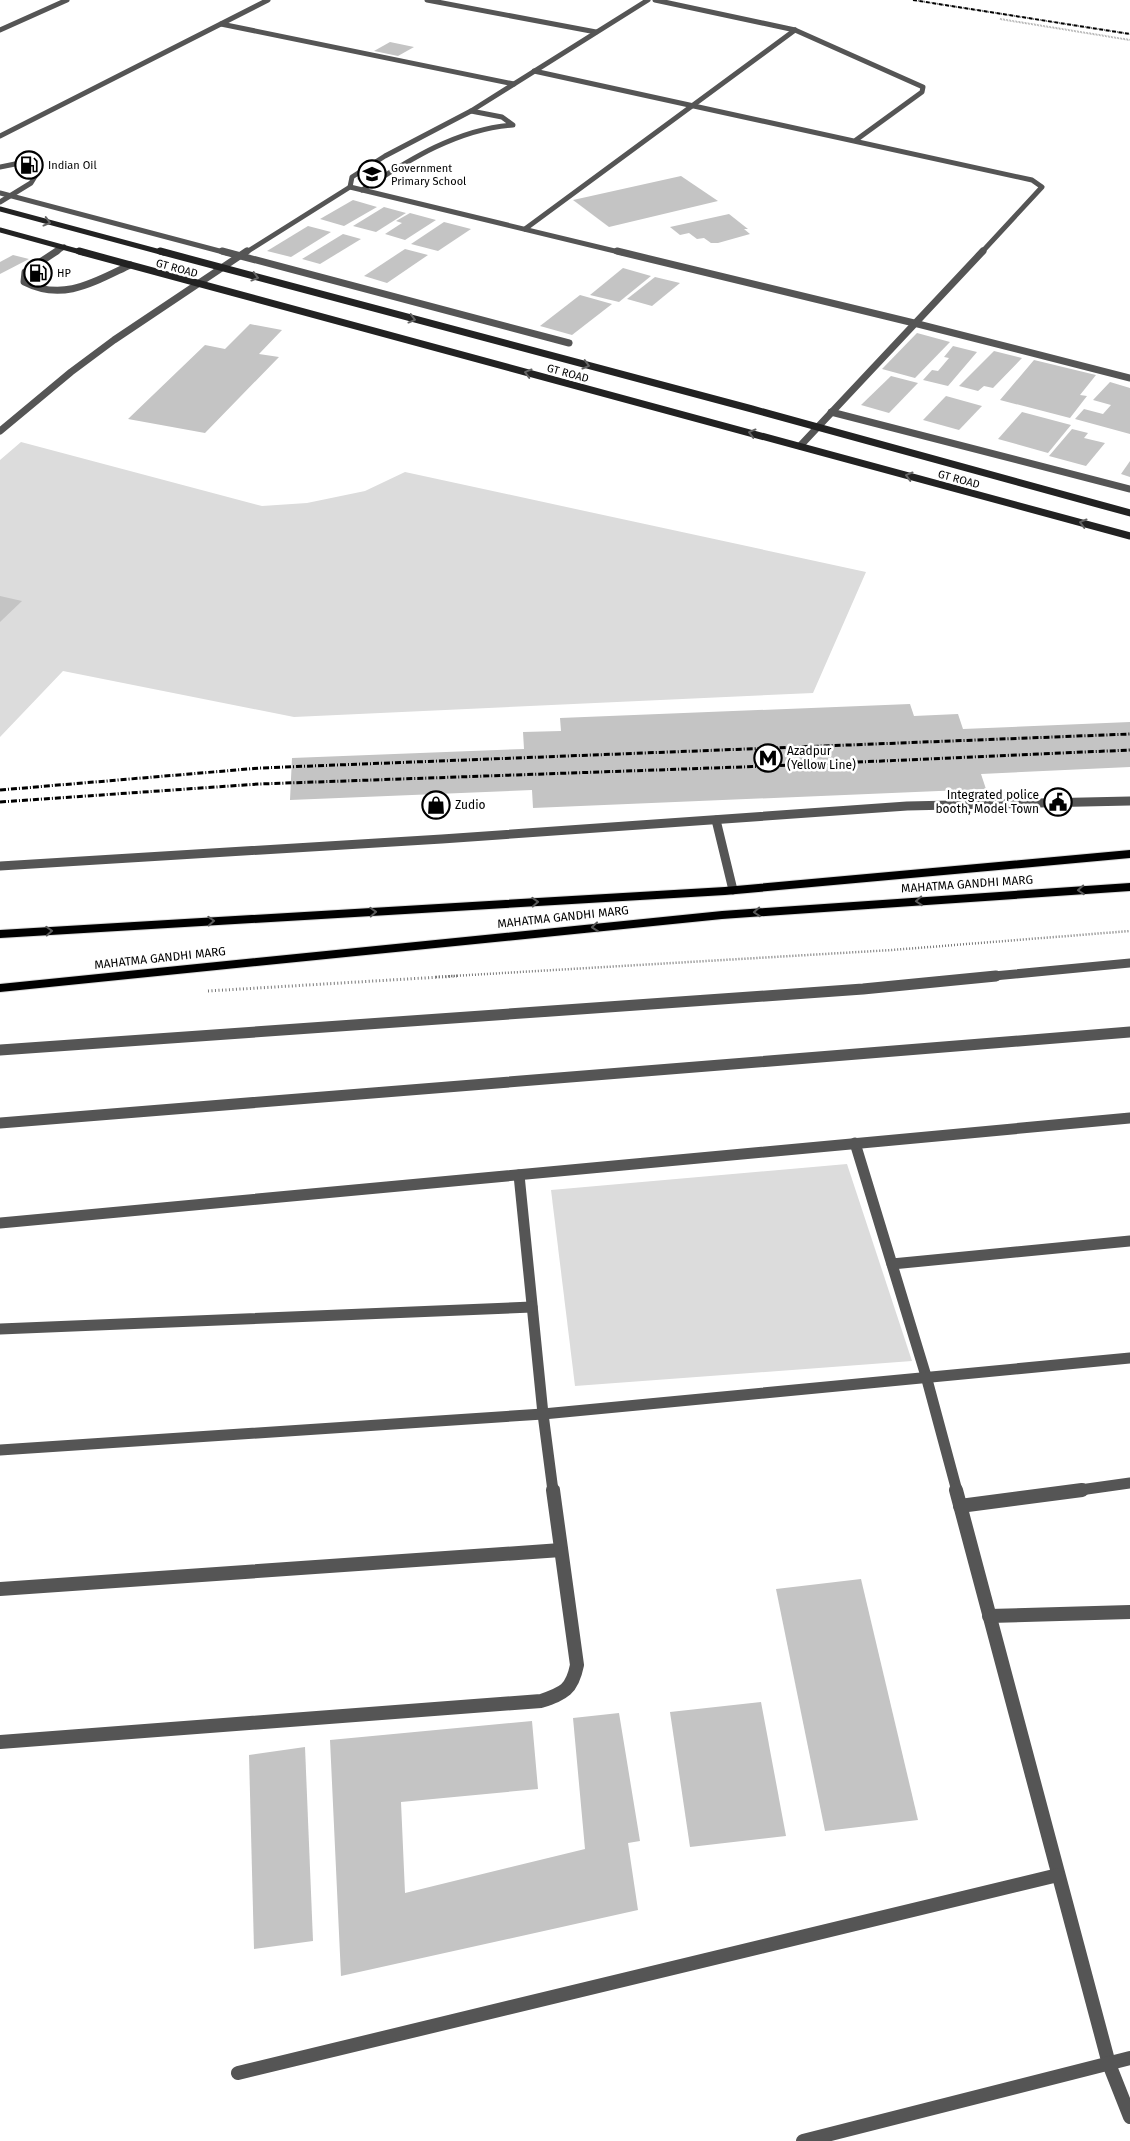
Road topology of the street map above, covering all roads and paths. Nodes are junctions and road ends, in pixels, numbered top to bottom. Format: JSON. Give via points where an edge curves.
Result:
{"nodes":[{"id":1,"x":67,"y":0,"type":"edge"},
{"id":2,"x":268,"y":0,"type":"edge"},
{"id":3,"x":427,"y":0,"type":"edge"},
{"id":4,"x":648,"y":0,"type":"edge"},
{"id":5,"x":655,"y":0,"type":"edge"},
{"id":6,"x":1000,"y":19,"type":"dead end"},
{"id":7,"x":220,"y":24,"type":"junction"},
{"id":8,"x":0,"y":30,"type":"edge"},
{"id":9,"x":795,"y":30,"type":"junction"},
{"id":10,"x":596,"y":32,"type":"junction"},
{"id":11,"x":1130,"y":40,"type":"edge"},
{"id":12,"x":534,"y":71,"type":"junction"},
{"id":13,"x":514,"y":84,"type":"junction"},
{"id":14,"x":694,"y":106,"type":"junction"},
{"id":15,"x":471,"y":111,"type":"junction"},
{"id":16,"x":0,"y":136,"type":"edge"},
{"id":17,"x":856,"y":140,"type":"junction"},
{"id":18,"x":0,"y":167,"type":"edge"},
{"id":19,"x":350,"y":187,"type":"junction"},
{"id":20,"x":362,"y":190,"type":"junction"},
{"id":21,"x":0,"y":193,"type":"edge"},
{"id":22,"x":11,"y":196,"type":"junction"},
{"id":23,"x":0,"y":202,"type":"edge"},
{"id":24,"x":0,"y":210,"type":"edge"},
{"id":25,"x":526,"y":229,"type":"junction"},
{"id":26,"x":0,"y":230,"type":"edge"},
{"id":27,"x":64,"y":247,"type":"junction"},
{"id":28,"x":240,"y":256,"type":"junction"},
{"id":29,"x":130,"y":265,"type":"junction"},
{"id":30,"x":220,"y":268,"type":"junction"},
{"id":31,"x":196,"y":283,"type":"junction"},
{"id":32,"x":914,"y":323,"type":"junction"},
{"id":33,"x":569,"y":343,"type":"dead end"},
{"id":34,"x":1130,"y":378,"type":"edge"},
{"id":35,"x":831,"y":412,"type":"junction"},
{"id":36,"x":816,"y":427,"type":"junction"},
{"id":37,"x":0,"y":432,"type":"edge"},
{"id":38,"x":800,"y":446,"type":"junction"},
{"id":39,"x":1130,"y":489,"type":"edge"},
{"id":40,"x":1130,"y":513,"type":"edge"},
{"id":41,"x":1130,"y":536,"type":"edge"},
{"id":42,"x":1130,"y":800,"type":"edge"},
{"id":43,"x":716,"y":820,"type":"junction"},
{"id":44,"x":1130,"y":854,"type":"edge"},
{"id":45,"x":0,"y":866,"type":"edge"},
{"id":46,"x":1130,"y":887,"type":"edge"},
{"id":47,"x":733,"y":890,"type":"junction"},
{"id":48,"x":1130,"y":931,"type":"edge"},
{"id":49,"x":0,"y":934,"type":"edge"},
{"id":50,"x":1130,"y":963,"type":"edge"},
{"id":51,"x":0,"y":988,"type":"edge"},
{"id":52,"x":206,"y":992,"type":"dead end"},
{"id":53,"x":1130,"y":1032,"type":"edge"},
{"id":54,"x":0,"y":1050,"type":"edge"},
{"id":55,"x":1130,"y":1118,"type":"edge"},
{"id":56,"x":0,"y":1123,"type":"edge"},
{"id":57,"x":855,"y":1143,"type":"junction"},
{"id":58,"x":519,"y":1175,"type":"junction"},
{"id":59,"x":0,"y":1223,"type":"edge"},
{"id":60,"x":1130,"y":1241,"type":"edge"},
{"id":61,"x":892,"y":1264,"type":"junction"},
{"id":62,"x":532,"y":1307,"type":"junction"},
{"id":63,"x":0,"y":1329,"type":"edge"},
{"id":64,"x":1130,"y":1358,"type":"edge"},
{"id":65,"x":926,"y":1376,"type":"junction"},
{"id":66,"x":543,"y":1414,"type":"junction"},
{"id":67,"x":0,"y":1450,"type":"edge"},
{"id":68,"x":1130,"y":1483,"type":"edge"},
{"id":69,"x":960,"y":1506,"type":"junction"},
{"id":70,"x":561,"y":1550,"type":"junction"},
{"id":71,"x":0,"y":1589,"type":"edge"},
{"id":72,"x":1130,"y":1612,"type":"edge"},
{"id":73,"x":989,"y":1616,"type":"junction"},
{"id":74,"x":0,"y":1742,"type":"edge"},
{"id":75,"x":1058,"y":1875,"type":"junction"},
{"id":76,"x":1130,"y":2058,"type":"edge"},
{"id":77,"x":1109,"y":2064,"type":"junction"},
{"id":78,"x":238,"y":2073,"type":"dead end"},
{"id":79,"x":1130,"y":2117,"type":"edge"},
{"id":80,"x":803,"y":2141,"type":"edge"}],
"edges":[{"from":1,"to":8,"type":"street"},
{"from":2,"to":7,"type":"street"},
{"from":3,"to":10,"type":"street"},
{"from":4,"to":10,"type":"street"},
{"from":5,"to":9,"type":"street"},
{"from":6,"to":11,"type":"path"},
{"from":7,"to":13,"type":"street"},
{"from":7,"to":16,"type":"street"},
{"from":9,"to":14,"type":"street"},
{"from":9,"to":17,"type":"street","via":[[923,87],[922,92]]},
{"from":10,"to":12,"type":"street"},
{"from":12,"to":13,"type":"street"},
{"from":12,"to":14,"type":"street"},
{"from":13,"to":15,"type":"street"},
{"from":14,"to":17,"type":"street"},
{"from":14,"to":25,"type":"street"},
{"from":15,"to":19,"type":"street","via":[[368,166],[352,177]]},
{"from":15,"to":20,"type":"street","via":[[502,117],[513,124],[467,133],[386,174]]},
{"from":17,"to":32,"type":"street","via":[[1032,180],[1042,187]]},
{"from":18,"to":22,"type":"street","via":[[15,164],[39,170],[31,183]]},
{"from":19,"to":20,"type":"street"},
{"from":19,"to":28,"type":"street"},
{"from":20,"to":25,"type":"street"},
{"from":21,"to":22,"type":"street"},
{"from":22,"to":23,"type":"street"},
{"from":22,"to":28,"type":"street"},
{"from":24,"to":30,"type":"main road","name":"GT ROAD","one_way":true},
{"from":25,"to":32,"type":"street"},
{"from":26,"to":27,"type":"main road","name":"GT ROAD"},
{"from":27,"to":29,"type":"main road","name":"GT ROAD"},
{"from":27,"to":29,"type":"street","via":[[25,272],[24,282],[57,293],[71,291]]},
{"from":28,"to":30,"type":"street"},
{"from":28,"to":33,"type":"street"},
{"from":29,"to":31,"type":"main road","name":"GT ROAD"},
{"from":30,"to":31,"type":"street"},
{"from":30,"to":36,"type":"main road","name":"GT ROAD","one_way":true},
{"from":31,"to":37,"type":"street","via":[[81,364]]},
{"from":38,"to":31,"type":"main road","name":"GT ROAD","one_way":true},
{"from":32,"to":34,"type":"street"},
{"from":32,"to":35,"type":"street"},
{"from":35,"to":36,"type":"street"},
{"from":35,"to":39,"type":"street"},
{"from":36,"to":38,"type":"street"},
{"from":36,"to":40,"type":"main road","name":"GT ROAD"},
{"from":41,"to":38,"type":"main road","name":"GT ROAD","one_way":true},
{"from":42,"to":43,"type":"street","via":[[907,806]]},
{"from":43,"to":45,"type":"street"},
{"from":43,"to":47,"type":"street"},
{"from":44,"to":47,"type":"main road","name":"MAHATMA GANDHI MARG"},
{"from":46,"to":51,"type":"main road","name":"MAHATMA GANDHI MARG","one_way":true,"via":[[722,915]]},
{"from":49,"to":47,"type":"main road","name":"MAHATMA GANDHI MARG","one_way":true},
{"from":48,"to":52,"type":"path","via":[[892,950]]},
{"from":50,"to":54,"type":"street","via":[[863,989]]},
{"from":53,"to":56,"type":"street"},
{"from":55,"to":57,"type":"street"},
{"from":57,"to":58,"type":"street"},
{"from":57,"to":61,"type":"street"},
{"from":58,"to":59,"type":"street"},
{"from":58,"to":62,"type":"street"},
{"from":60,"to":61,"type":"street"},
{"from":61,"to":65,"type":"street"},
{"from":62,"to":63,"type":"street"},
{"from":62,"to":66,"type":"street"},
{"from":64,"to":65,"type":"street"},
{"from":65,"to":66,"type":"street"},
{"from":65,"to":69,"type":"street"},
{"from":66,"to":67,"type":"street"},
{"from":66,"to":70,"type":"street"},
{"from":68,"to":69,"type":"street"},
{"from":69,"to":73,"type":"street"},
{"from":70,"to":71,"type":"street"},
{"from":70,"to":74,"type":"street","via":[[577,1665],[574,1682],[562,1694],[541,1701]]},
{"from":72,"to":73,"type":"street"},
{"from":73,"to":75,"type":"street"},
{"from":75,"to":77,"type":"street"},
{"from":75,"to":78,"type":"street"},
{"from":76,"to":77,"type":"street"},
{"from":77,"to":79,"type":"street"},
{"from":77,"to":80,"type":"street"}]}
